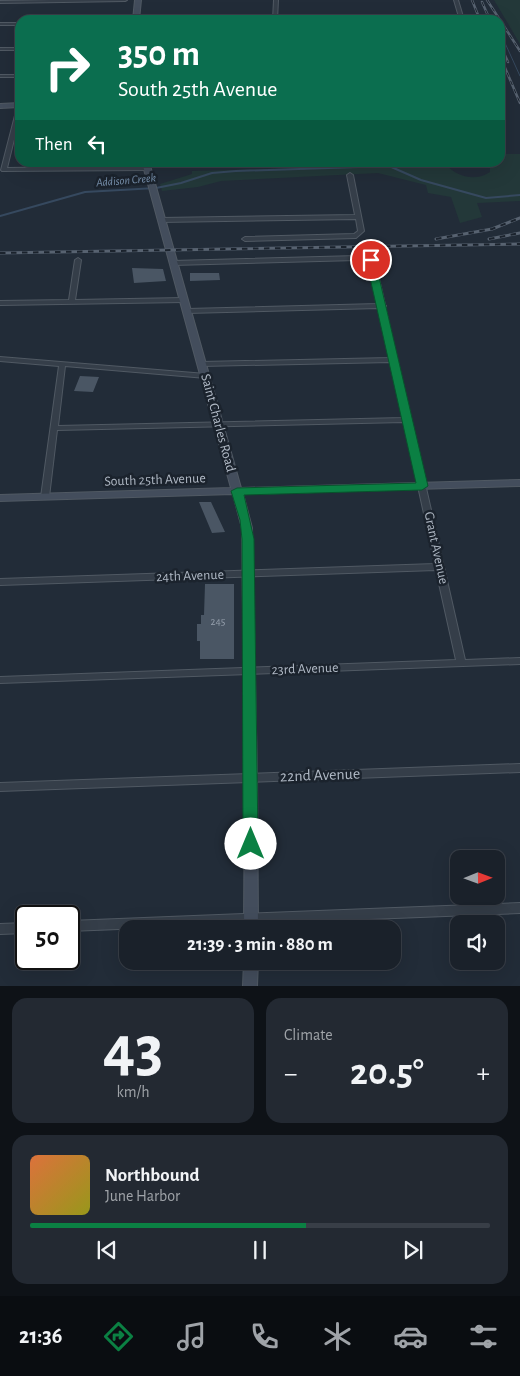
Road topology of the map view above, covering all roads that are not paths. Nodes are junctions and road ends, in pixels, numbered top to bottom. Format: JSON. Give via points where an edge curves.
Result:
{"nodes":[{"id":1,"x":124,"y":0,"type":"edge"},
{"id":2,"x":138,"y":0,"type":"edge"},
{"id":3,"x":276,"y":0,"type":"edge"},
{"id":4,"x":456,"y":0,"type":"edge"},
{"id":5,"x":0,"y":2,"type":"edge"},
{"id":6,"x":136,"y":15,"type":"edge"},
{"id":7,"x":275,"y":15,"type":"edge"},
{"id":8,"x":461,"y":15,"type":"edge"},
{"id":9,"x":0,"y":24,"type":"edge"},
{"id":10,"x":15,"y":24,"type":"edge"},
{"id":11,"x":0,"y":49,"type":"edge"},
{"id":12,"x":15,"y":49,"type":"edge"},
{"id":13,"x":0,"y":76,"type":"edge"},
{"id":14,"x":15,"y":76,"type":"edge"},
{"id":15,"x":15,"y":105,"type":"edge"},
{"id":16,"x":0,"y":106,"type":"edge"},
{"id":17,"x":15,"y":124,"type":"edge"},
{"id":18,"x":12,"y":136,"type":"joint"},
{"id":19,"x":89,"y":167,"type":"edge"},
{"id":20,"x":147,"y":167,"type":"edge"},
{"id":21,"x":350,"y":175,"type":"dead end"},
{"id":22,"x":358,"y":217,"type":"junction"},
{"id":23,"x":161,"y":220,"type":"junction"},
{"id":24,"x":245,"y":239,"type":"dead end"},
{"id":25,"x":78,"y":260,"type":"dead end"},
{"id":26,"x":173,"y":262,"type":"junction"},
{"id":27,"x":184,"y":300,"type":"junction"},
{"id":28,"x":72,"y":302,"type":"junction"},
{"id":29,"x":0,"y":304,"type":"edge"},
{"id":30,"x":383,"y":306,"type":"junction"},
{"id":31,"x":187,"y":311,"type":"junction"},
{"id":32,"x":0,"y":360,"type":"edge"},
{"id":33,"x":394,"y":360,"type":"junction"},
{"id":34,"x":202,"y":364,"type":"junction"},
{"id":35,"x":62,"y":365,"type":"junction"},
{"id":36,"x":206,"y":376,"type":"junction"},
{"id":37,"x":408,"y":420,"type":"junction"},
{"id":38,"x":219,"y":424,"type":"junction"},
{"id":39,"x":54,"y":428,"type":"junction"},
{"id":40,"x":520,"y":483,"type":"edge"},
{"id":41,"x":422,"y":486,"type":"junction"},
{"id":42,"x":237,"y":491,"type":"junction"},
{"id":43,"x":45,"y":497,"type":"junction"},
{"id":44,"x":0,"y":498,"type":"edge"},
{"id":45,"x":440,"y":567,"type":"junction"},
{"id":46,"x":249,"y":574,"type":"junction"},
{"id":47,"x":0,"y":582,"type":"edge"},
{"id":48,"x":520,"y":661,"type":"edge"},
{"id":49,"x":461,"y":664,"type":"junction"},
{"id":50,"x":249,"y":671,"type":"junction"},
{"id":51,"x":0,"y":680,"type":"edge"},
{"id":52,"x":520,"y":768,"type":"edge"},
{"id":53,"x":251,"y":778,"type":"junction"},
{"id":54,"x":0,"y":787,"type":"edge"},
{"id":55,"x":520,"y":908,"type":"edge"},
{"id":56,"x":251,"y":920,"type":"edge"},
{"id":57,"x":318,"y":920,"type":"edge"},
{"id":58,"x":119,"y":925,"type":"edge"},
{"id":59,"x":80,"y":926,"type":"edge"},
{"id":60,"x":15,"y":928,"type":"edge"},
{"id":61,"x":0,"y":929,"type":"edge"},
{"id":62,"x":250,"y":970,"type":"edge"},
{"id":63,"x":250,"y":986,"type":"edge"}],
"edges":[{"from":1,"to":5,"type":"street"},
{"from":2,"to":6,"type":"main road"},
{"from":3,"to":7,"type":"street"},
{"from":4,"to":8,"type":"street"},
{"from":9,"to":10,"type":"street"},
{"from":11,"to":12,"type":"street"},
{"from":13,"to":14,"type":"street"},
{"from":15,"to":16,"type":"main road"},
{"from":17,"to":18,"type":"street"},
{"from":18,"to":19,"type":"street","via":[[4,170]]},
{"from":20,"to":23,"type":"main road","name":"Saint Charles Road"},
{"from":21,"to":22,"type":"street"},
{"from":22,"to":23,"type":"street"},
{"from":22,"to":24,"type":"street","via":[[361,231],[356,236]]},
{"from":23,"to":26,"type":"main road","name":"Saint Charles Road"},
{"from":25,"to":28,"type":"street"},
{"from":26,"to":27,"type":"main road","name":"Saint Charles Road"},
{"from":26,"to":30,"type":"street","name":"Grant Avenue","via":[[369,258]]},
{"from":27,"to":28,"type":"street"},
{"from":27,"to":31,"type":"main road","name":"Saint Charles Road"},
{"from":28,"to":29,"type":"street"},
{"from":30,"to":31,"type":"street"},
{"from":30,"to":33,"type":"street","name":"Grant Avenue"},
{"from":31,"to":34,"type":"main road","name":"Saint Charles Road"},
{"from":32,"to":35,"type":"street"},
{"from":33,"to":34,"type":"street"},
{"from":33,"to":37,"type":"street","name":"Grant Avenue"},
{"from":34,"to":36,"type":"main road","name":"Saint Charles Road"},
{"from":35,"to":36,"type":"street"},
{"from":35,"to":39,"type":"street"},
{"from":36,"to":38,"type":"main road","name":"Saint Charles Road"},
{"from":37,"to":38,"type":"street"},
{"from":37,"to":41,"type":"street","name":"Grant Avenue"},
{"from":38,"to":39,"type":"street"},
{"from":38,"to":42,"type":"main road","name":"Saint Charles Road"},
{"from":39,"to":43,"type":"street"},
{"from":40,"to":41,"type":"main road","name":"South 25th Avenue"},
{"from":41,"to":42,"type":"main road","name":"South 25th Avenue"},
{"from":41,"to":45,"type":"street","name":"Grant Avenue"},
{"from":42,"to":43,"type":"main road","name":"South 25th Avenue"},
{"from":42,"to":46,"type":"main road","name":"Saint Charles Road","via":[[247,528]]},
{"from":43,"to":44,"type":"main road","name":"South 25th Avenue"},
{"from":45,"to":46,"type":"street","name":"24th Avenue"},
{"from":45,"to":49,"type":"street","name":"Grant Avenue"},
{"from":46,"to":47,"type":"street","name":"24th Avenue"},
{"from":46,"to":50,"type":"main road","name":"Saint Charles Road"},
{"from":48,"to":49,"type":"street","name":"23rd Avenue"},
{"from":49,"to":50,"type":"street","name":"23rd Avenue"},
{"from":50,"to":51,"type":"street","name":"23rd Avenue"},
{"from":50,"to":53,"type":"main road","name":"Saint Charles Road"},
{"from":52,"to":53,"type":"street","name":"22nd Avenue"},
{"from":53,"to":54,"type":"street","name":"22nd Avenue"},
{"from":53,"to":56,"type":"main road","name":"Saint Charles Road"},
{"from":55,"to":57,"type":"street"},
{"from":58,"to":59,"type":"street"},
{"from":60,"to":61,"type":"street"},
{"from":62,"to":63,"type":"main road"}]}
